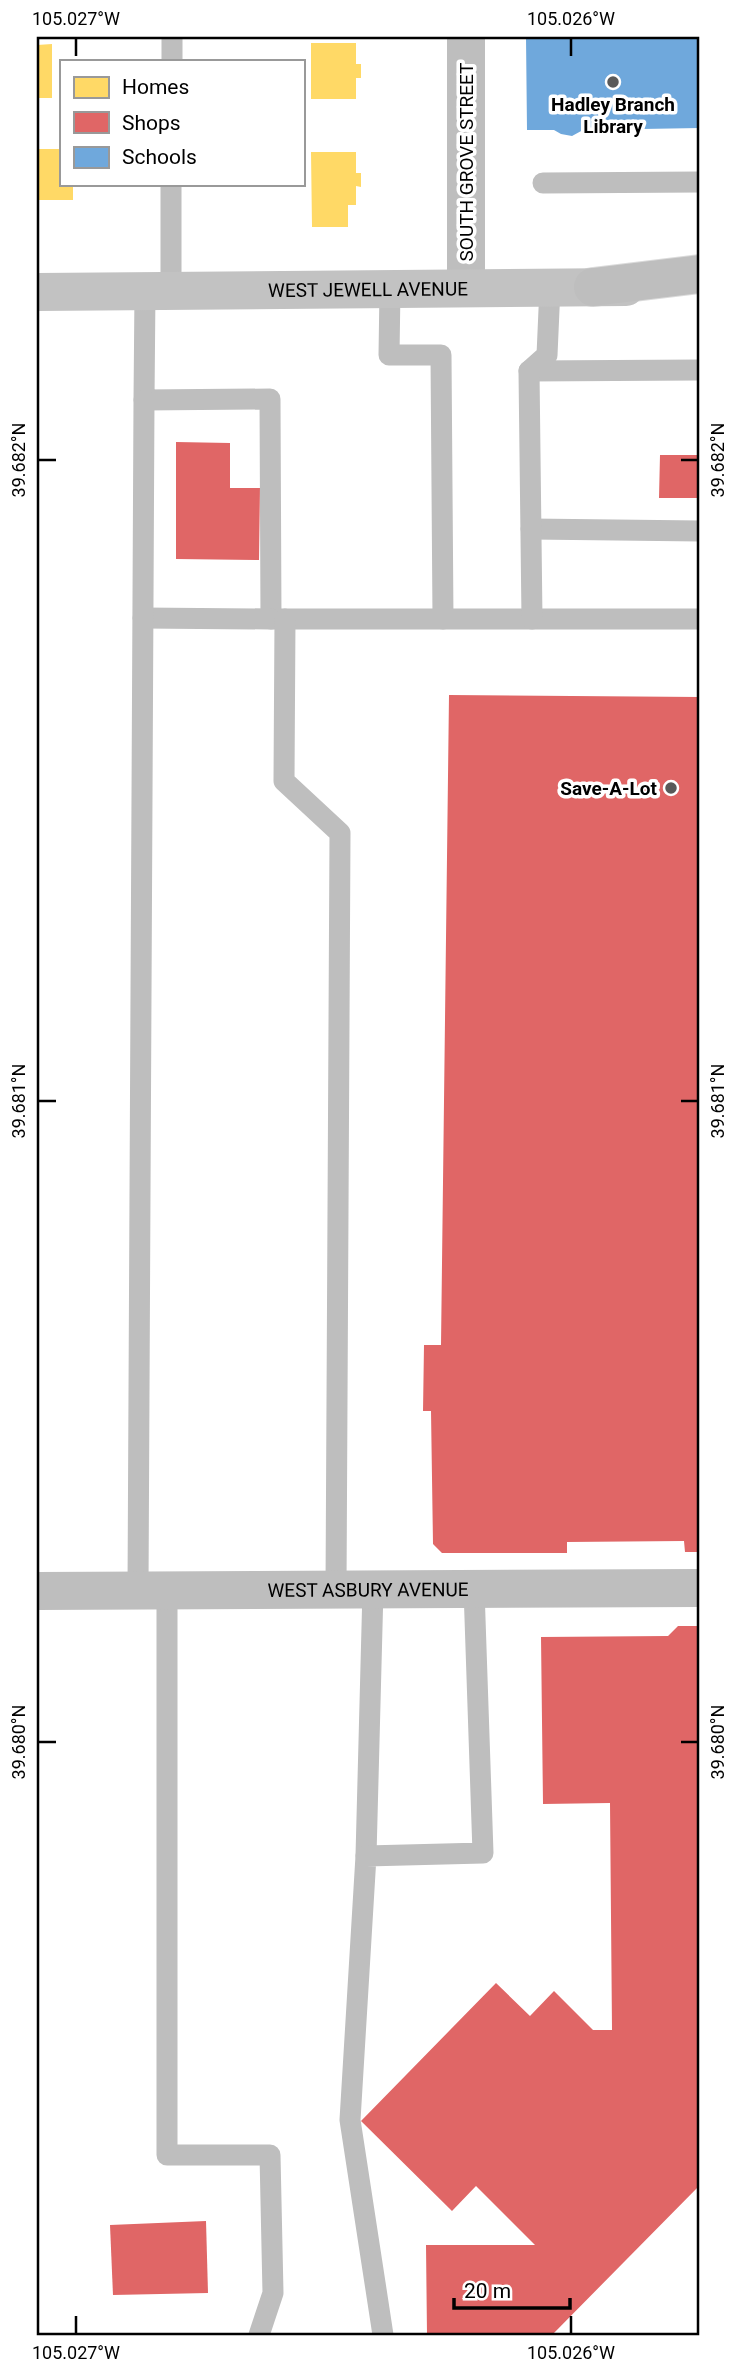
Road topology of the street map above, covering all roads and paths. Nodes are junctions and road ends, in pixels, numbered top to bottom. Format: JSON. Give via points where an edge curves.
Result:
{"nodes":[{"id":1,"x":172,"y":37,"type":"edge"},
{"id":2,"x":466,"y":37,"type":"edge"},
{"id":3,"x":172,"y":60,"type":"edge"},
{"id":4,"x":700,"y":182,"type":"edge"},
{"id":5,"x":543,"y":183,"type":"dead end"},
{"id":6,"x":171,"y":186,"type":"edge"},
{"id":7,"x":700,"y":274,"type":"edge"},
{"id":8,"x":700,"y":286,"type":"edge"},
{"id":9,"x":593,"y":287,"type":"junction"},
{"id":10,"x":466,"y":288,"type":"junction"},
{"id":11,"x":550,"y":288,"type":"junction"},
{"id":12,"x":390,"y":289,"type":"junction"},
{"id":13,"x":158,"y":291,"type":"junction"},
{"id":14,"x":37,"y":292,"type":"edge"},
{"id":15,"x":700,"y":370,"type":"edge"},
{"id":16,"x":529,"y":372,"type":"junction"},
{"id":17,"x":144,"y":400,"type":"junction"},
{"id":18,"x":531,"y":529,"type":"junction"},
{"id":19,"x":700,"y":531,"type":"edge"},
{"id":20,"x":143,"y":618,"type":"junction"},
{"id":21,"x":278,"y":619,"type":"junction"},
{"id":22,"x":443,"y":619,"type":"junction"},
{"id":23,"x":531,"y":619,"type":"junction"},
{"id":24,"x":700,"y":619,"type":"edge"},
{"id":25,"x":474,"y":1588,"type":"junction"},
{"id":26,"x":700,"y":1588,"type":"edge"},
{"id":27,"x":152,"y":1590,"type":"junction"},
{"id":28,"x":355,"y":1590,"type":"junction"},
{"id":29,"x":37,"y":1591,"type":"edge"},
{"id":30,"x":366,"y":1856,"type":"junction"},
{"id":31,"x":258,"y":2335,"type":"edge"},
{"id":32,"x":383,"y":2335,"type":"edge"}],
"edges":[{"from":1,"to":3,"type":"lane"},
{"from":2,"to":10,"type":"street","name":"SOUTH GROVE STREET"},
{"from":4,"to":5,"type":"lane"},
{"from":6,"to":13,"type":"lane"},
{"from":7,"to":9,"type":"street"},
{"from":8,"to":9,"type":"main road","name":"WEST JEWELL AVENUE"},
{"from":9,"to":11,"type":"main road","name":"WEST JEWELL AVENUE"},
{"from":10,"to":11,"type":"main road","name":"WEST JEWELL AVENUE"},
{"from":10,"to":12,"type":"main road","name":"WEST JEWELL AVENUE"},
{"from":11,"to":16,"type":"lane","via":[[547,355]]},
{"from":12,"to":13,"type":"main road","name":"WEST JEWELL AVENUE"},
{"from":12,"to":22,"type":"lane","via":[[389,355],[441,355]]},
{"from":13,"to":14,"type":"main road","name":"WEST JEWELL AVENUE"},
{"from":13,"to":17,"type":"lane"},
{"from":15,"to":16,"type":"lane"},
{"from":16,"to":18,"type":"lane"},
{"from":17,"to":20,"type":"lane"},
{"from":17,"to":21,"type":"lane","via":[[270,399]]},
{"from":18,"to":19,"type":"lane"},
{"from":18,"to":23,"type":"lane"},
{"from":20,"to":21,"type":"lane"},
{"from":20,"to":27,"type":"lane"},
{"from":21,"to":22,"type":"lane"},
{"from":21,"to":28,"type":"lane","via":[[284,781],[340,832]]},
{"from":22,"to":23,"type":"lane"},
{"from":23,"to":24,"type":"lane"},
{"from":25,"to":26,"type":"street","name":"WEST ASBURY AVENUE"},
{"from":25,"to":28,"type":"street","name":"WEST ASBURY AVENUE"},
{"from":25,"to":30,"type":"lane","via":[[483,1853]]},
{"from":27,"to":28,"type":"street","name":"WEST ASBURY AVENUE"},
{"from":27,"to":29,"type":"street","name":"WEST ASBURY AVENUE"},
{"from":27,"to":31,"type":"lane","via":[[167,2155],[270,2155],[273,2293]]},
{"from":28,"to":30,"type":"lane"},
{"from":30,"to":32,"type":"lane","via":[[350,2119]]}]}
